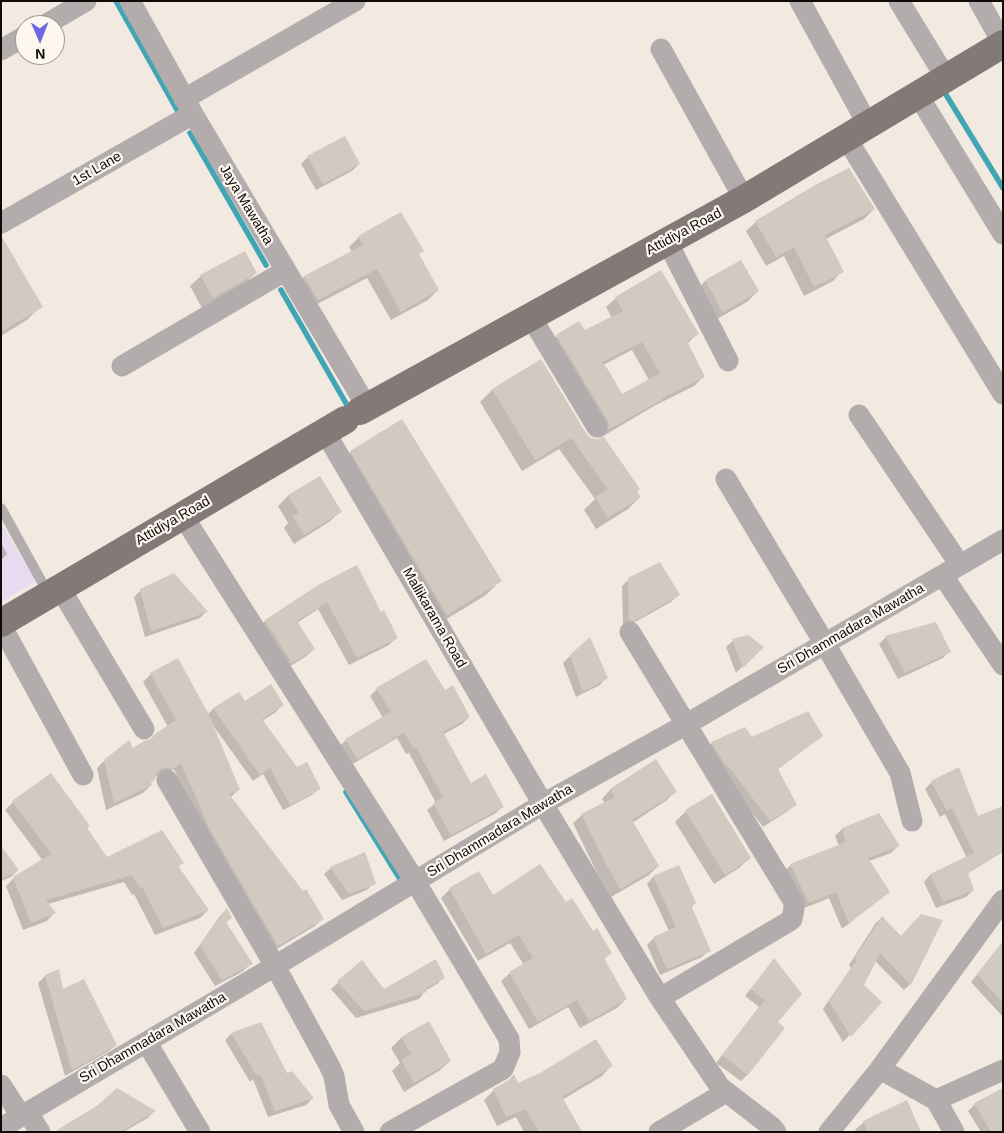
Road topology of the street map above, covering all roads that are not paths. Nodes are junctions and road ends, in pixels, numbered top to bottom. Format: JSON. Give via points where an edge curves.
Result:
{"nodes":[{"id":1,"x":86,"y":1,"type":"edge"},
{"id":2,"x":130,"y":1,"type":"edge"},
{"id":3,"x":355,"y":1,"type":"edge"},
{"id":4,"x":800,"y":1,"type":"edge"},
{"id":5,"x":899,"y":1,"type":"edge"},
{"id":6,"x":979,"y":1,"type":"edge"},
{"id":7,"x":62,"y":15,"type":"edge"},
{"id":8,"x":15,"y":42,"type":"edge"},
{"id":9,"x":1003,"y":44,"type":"edge"},
{"id":10,"x":661,"y":49,"type":"dead end"},
{"id":11,"x":1,"y":50,"type":"edge"},
{"id":12,"x":946,"y":78,"type":"junction"},
{"id":13,"x":918,"y":95,"type":"junction"},
{"id":14,"x":188,"y":106,"type":"junction"},
{"id":15,"x":857,"y":132,"type":"junction"},
{"id":16,"x":744,"y":199,"type":"junction"},
{"id":17,"x":1,"y":224,"type":"edge"},
{"id":18,"x":1003,"y":234,"type":"edge"},
{"id":19,"x":667,"y":240,"type":"junction"},
{"id":20,"x":285,"y":271,"type":"junction"},
{"id":21,"x":531,"y":317,"type":"junction"},
{"id":22,"x":728,"y":361,"type":"dead end"},
{"id":23,"x":122,"y":366,"type":"dead end"},
{"id":24,"x":1003,"y":394,"type":"edge"},
{"id":25,"x":859,"y":415,"type":"dead end"},
{"id":26,"x":349,"y":418,"type":"junction"},
{"id":27,"x":597,"y":427,"type":"dead end"},
{"id":28,"x":726,"y":479,"type":"dead end"},
{"id":29,"x":1,"y":508,"type":"edge"},
{"id":30,"x":182,"y":516,"type":"junction"},
{"id":31,"x":1003,"y":540,"type":"edge"},
{"id":32,"x":951,"y":570,"type":"junction"},
{"id":33,"x":55,"y":591,"type":"junction"},
{"id":34,"x":1,"y":624,"type":"edge"},
{"id":35,"x":630,"y":632,"type":"dead end"},
{"id":36,"x":825,"y":644,"type":"junction"},
{"id":37,"x":1003,"y":665,"type":"edge"},
{"id":38,"x":685,"y":725,"type":"junction"},
{"id":39,"x":144,"y":729,"type":"dead end"},
{"id":40,"x":83,"y":776,"type":"dead end"},
{"id":41,"x":167,"y":780,"type":"dead end"},
{"id":42,"x":543,"y":804,"type":"junction"},
{"id":43,"x":912,"y":821,"type":"dead end"},
{"id":44,"x":415,"y":881,"type":"junction"},
{"id":45,"x":1003,"y":900,"type":"edge"},
{"id":46,"x":275,"y":966,"type":"junction"},
{"id":47,"x":660,"y":998,"type":"junction"},
{"id":48,"x":147,"y":1042,"type":"junction"},
{"id":49,"x":880,"y":1069,"type":"junction"},
{"id":50,"x":1003,"y":1070,"type":"edge"},
{"id":51,"x":1,"y":1085,"type":"edge"},
{"id":52,"x":726,"y":1092,"type":"junction"},
{"id":53,"x":936,"y":1100,"type":"junction"},
{"id":54,"x":25,"y":1114,"type":"junction"},
{"id":55,"x":1,"y":1128,"type":"edge"},
{"id":56,"x":40,"y":1132,"type":"edge"},
{"id":57,"x":200,"y":1132,"type":"edge"},
{"id":58,"x":354,"y":1132,"type":"edge"},
{"id":59,"x":390,"y":1132,"type":"edge"},
{"id":60,"x":659,"y":1132,"type":"edge"},
{"id":61,"x":776,"y":1132,"type":"edge"},
{"id":62,"x":829,"y":1132,"type":"edge"},
{"id":63,"x":954,"y":1132,"type":"edge"}],
"edges":[{"from":1,"to":7,"type":"street"},
{"from":2,"to":14,"type":"street","name":"Jaya Mawatha"},
{"from":3,"to":14,"type":"street","name":"1st Lane"},
{"from":4,"to":15,"type":"street"},
{"from":5,"to":12,"type":"street"},
{"from":6,"to":9,"type":"street"},
{"from":8,"to":11,"type":"street"},
{"from":9,"to":12,"type":"main road","name":"Attidiya Road"},
{"from":10,"to":16,"type":"street"},
{"from":12,"to":13,"type":"main road","name":"Attidiya Road"},
{"from":13,"to":15,"type":"main road","name":"Attidiya Road"},
{"from":13,"to":18,"type":"street"},
{"from":14,"to":17,"type":"street","name":"1st Lane"},
{"from":14,"to":20,"type":"street","name":"Jaya Mawatha"},
{"from":15,"to":16,"type":"main road","name":"Attidiya Road"},
{"from":15,"to":24,"type":"street"},
{"from":16,"to":19,"type":"main road","name":"Attidiya Road"},
{"from":19,"to":21,"type":"main road","name":"Attidiya Road"},
{"from":19,"to":22,"type":"street"},
{"from":20,"to":23,"type":"street"},
{"from":20,"to":26,"type":"street","name":"Jaya Mawatha"},
{"from":21,"to":26,"type":"main road","name":"Attidiya Road"},
{"from":21,"to":27,"type":"street"},
{"from":25,"to":32,"type":"street"},
{"from":26,"to":30,"type":"main road","name":"Attidiya Road"},
{"from":26,"to":42,"type":"street","name":"Mallikarama Road"},
{"from":28,"to":36,"type":"street"},
{"from":29,"to":33,"type":"lane"},
{"from":30,"to":33,"type":"main road","name":"Attidiya Road"},
{"from":30,"to":44,"type":"street"},
{"from":31,"to":32,"type":"street","name":"Sri Dhammadara Mawatha"},
{"from":32,"to":36,"type":"street","name":"Sri Dhammadara Mawatha"},
{"from":32,"to":37,"type":"street"},
{"from":33,"to":34,"type":"main road","name":"Attidiya Road"},
{"from":33,"to":39,"type":"street"},
{"from":34,"to":40,"type":"street"},
{"from":35,"to":38,"type":"street"},
{"from":36,"to":38,"type":"street","name":"Sri Dhammadara Mawatha"},
{"from":36,"to":43,"type":"street","via":[[900,773]]},
{"from":38,"to":42,"type":"street","name":"Sri Dhammadara Mawatha"},
{"from":38,"to":47,"type":"street","via":[[794,902],[794,908],[788,922]]},
{"from":41,"to":46,"type":"street"},
{"from":42,"to":44,"type":"street","name":"Sri Dhammadara Mawatha"},
{"from":42,"to":47,"type":"street","name":"Mallikarama Road"},
{"from":44,"to":46,"type":"street","name":"Sri Dhammadara Mawatha"},
{"from":44,"to":59,"type":"street","via":[[509,1039],[510,1052],[503,1069]]},
{"from":45,"to":49,"type":"street"},
{"from":46,"to":48,"type":"street","name":"Sri Dhammadara Mawatha"},
{"from":46,"to":58,"type":"street","via":[[329,1065],[339,1105]]},
{"from":47,"to":52,"type":"street","name":"Mallikarama Road"},
{"from":48,"to":54,"type":"street","name":"Sri Dhammadara Mawatha"},
{"from":48,"to":57,"type":"street"},
{"from":49,"to":53,"type":"street"},
{"from":49,"to":62,"type":"street"},
{"from":50,"to":53,"type":"street"},
{"from":51,"to":54,"type":"street"},
{"from":52,"to":60,"type":"street"},
{"from":52,"to":61,"type":"street","name":"Mallikarama Road"},
{"from":53,"to":63,"type":"street"},
{"from":54,"to":55,"type":"street","name":"Sri Dhammadara Mawatha"},
{"from":54,"to":56,"type":"street"}]}
